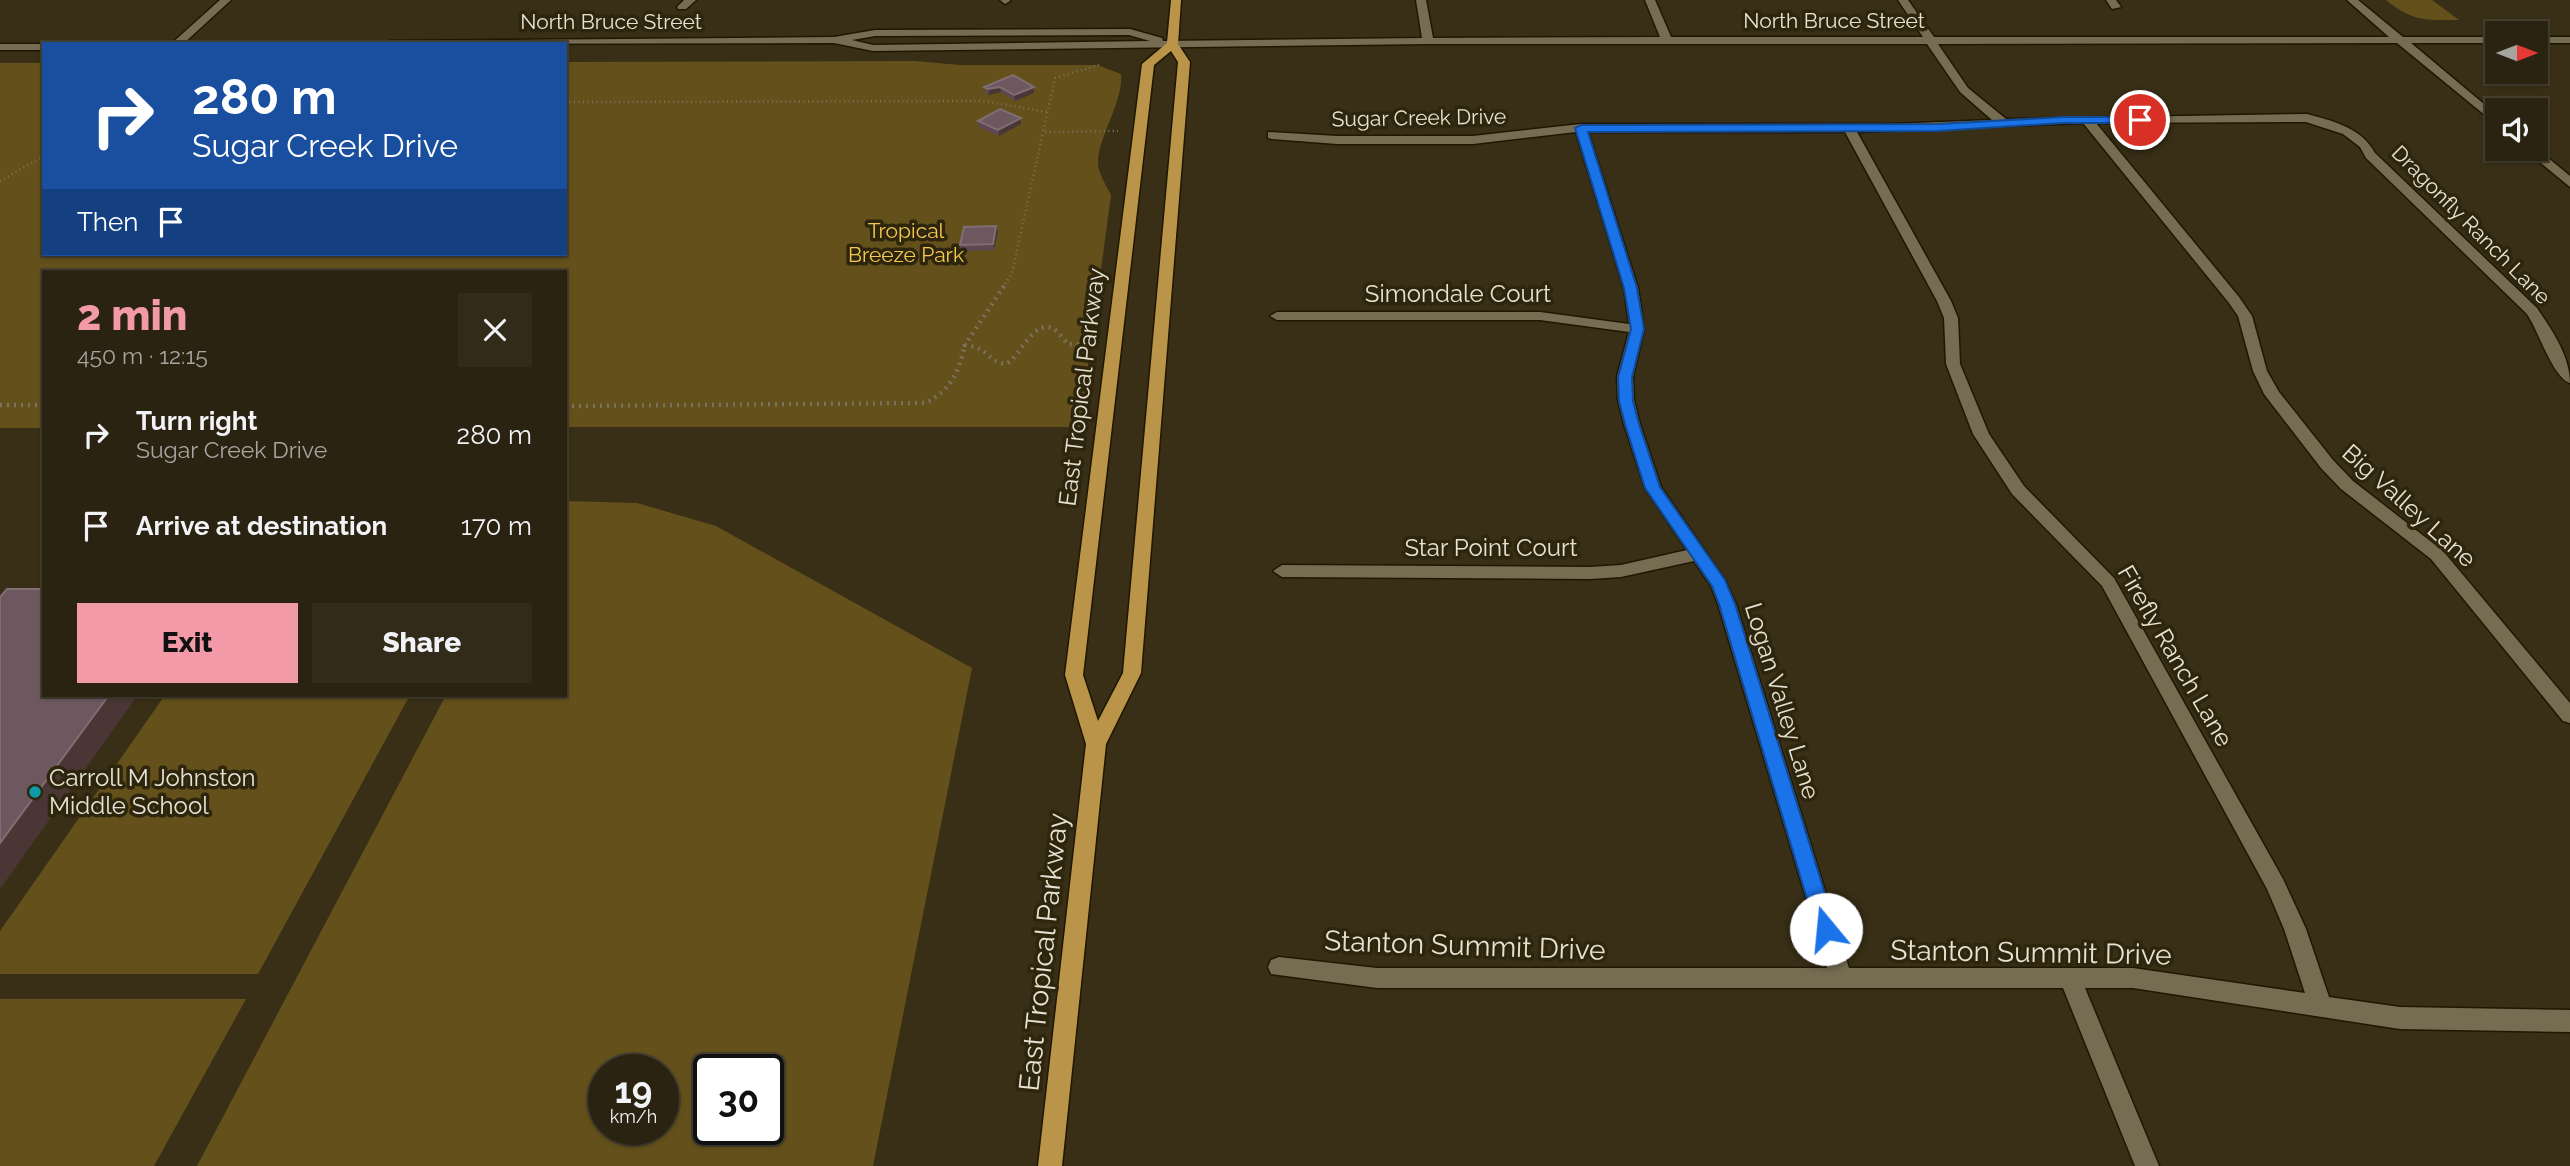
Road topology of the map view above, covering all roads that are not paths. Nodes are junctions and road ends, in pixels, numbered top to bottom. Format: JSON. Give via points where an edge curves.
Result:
{"nodes":[{"id":1,"x":226,"y":0,"type":"edge"},
{"id":2,"x":1176,"y":0,"type":"edge"},
{"id":3,"x":1421,"y":0,"type":"edge"},
{"id":4,"x":1650,"y":0,"type":"edge"},
{"id":5,"x":1903,"y":0,"type":"edge"},
{"id":6,"x":2352,"y":0,"type":"edge"},
{"id":7,"x":1931,"y":40,"type":"junction"},
{"id":8,"x":2401,"y":40,"type":"junction"},
{"id":9,"x":2485,"y":40,"type":"edge"},
{"id":10,"x":2548,"y":40,"type":"edge"},
{"id":11,"x":2570,"y":40,"type":"edge"},
{"id":12,"x":1428,"y":41,"type":"junction"},
{"id":13,"x":1667,"y":41,"type":"junction"},
{"id":14,"x":178,"y":42,"type":"edge"},
{"id":15,"x":567,"y":42,"type":"edge"},
{"id":16,"x":1172,"y":44,"type":"junction"},
{"id":17,"x":0,"y":47,"type":"edge"},
{"id":18,"x":42,"y":47,"type":"edge"},
{"id":19,"x":2485,"y":111,"type":"edge"},
{"id":20,"x":2087,"y":120,"type":"junction"},
{"id":21,"x":2322,"y":122,"type":"joint"},
{"id":22,"x":2004,"y":124,"type":"junction"},
{"id":23,"x":1581,"y":128,"type":"junction"},
{"id":24,"x":1849,"y":128,"type":"junction"},
{"id":25,"x":1272,"y":135,"type":"dead end"},
{"id":26,"x":2544,"y":161,"type":"edge"},
{"id":27,"x":2570,"y":183,"type":"edge"},
{"id":28,"x":1277,"y":316,"type":"dead end"},
{"id":29,"x":1637,"y":329,"type":"junction"},
{"id":30,"x":2570,"y":378,"type":"edge"},
{"id":31,"x":1697,"y":554,"type":"junction"},
{"id":32,"x":1282,"y":571,"type":"dead end"},
{"id":33,"x":2570,"y":716,"type":"edge"},
{"id":34,"x":1096,"y":744,"type":"junction"},
{"id":35,"x":1279,"y":967,"type":"dead end"},
{"id":36,"x":2070,"y":978,"type":"junction"},
{"id":37,"x":1841,"y":979,"type":"junction"},
{"id":38,"x":2321,"y":1008,"type":"junction"},
{"id":39,"x":2570,"y":1021,"type":"edge"},
{"id":40,"x":1050,"y":1166,"type":"edge"},
{"id":41,"x":2147,"y":1166,"type":"edge"}],
"edges":[{"from":1,"to":14,"type":"street"},
{"from":2,"to":16,"type":"main road","name":"East Tropical Parkway"},
{"from":3,"to":12,"type":"street"},
{"from":4,"to":13,"type":"street"},
{"from":5,"to":7,"type":"street"},
{"from":6,"to":8,"type":"street"},
{"from":7,"to":8,"type":"street","name":"North Bruce Street"},
{"from":7,"to":13,"type":"street","name":"North Bruce Street"},
{"from":7,"to":22,"type":"street","via":[[1964,90]]},
{"from":8,"to":9,"type":"street","name":"North Bruce Street"},
{"from":8,"to":19,"type":"street"},
{"from":10,"to":11,"type":"street"},
{"from":12,"to":13,"type":"street","name":"North Bruce Street"},
{"from":12,"to":16,"type":"street","name":"North Bruce Street"},
{"from":15,"to":16,"type":"street","name":"North Bruce Street","via":[[834,40],[873,48]]},
{"from":16,"to":34,"type":"main road","name":"East Tropical Parkway","via":[[1184,62],[1132,673]]},
{"from":16,"to":34,"type":"main road","name":"East Tropical Parkway","via":[[1148,64],[1074,675]]},
{"from":17,"to":18,"type":"street"},
{"from":20,"to":21,"type":"street","name":"Sugar Creek Drive","via":[[2307,118]]},
{"from":20,"to":22,"type":"street","name":"Sugar Creek Drive"},
{"from":20,"to":33,"type":"street","name":"Big Valley Lane","via":[[2234,300],[2245,316],[2260,371],[2272,394],[2327,464],[2437,555]]},
{"from":21,"to":30,"type":"street","name":"Dragonfly Ranch Lane","via":[[2357,138],[2532,312]]},
{"from":22,"to":24,"type":"street","name":"Sugar Creek Drive"},
{"from":23,"to":24,"type":"street","name":"Sugar Creek Drive"},
{"from":23,"to":25,"type":"street","name":"Sugar Creek Drive","via":[[1473,139],[1337,140]]},
{"from":23,"to":29,"type":"street","name":"Logan Valley Lane","via":[[1631,288]]},
{"from":24,"to":38,"type":"street","name":"Firefly Ranch Lane","via":[[1944,301],[1951,318],[1953,364],[1981,434],[2018,490],[2108,582],[2277,886]]},
{"from":26,"to":27,"type":"street"},
{"from":28,"to":29,"type":"street","name":"Simondale Court","via":[[1565,317]]},
{"from":29,"to":31,"type":"street","name":"Logan Valley Lane","via":[[1625,377],[1632,424],[1653,488]]},
{"from":31,"to":32,"type":"street","name":"Star Point Court","via":[[1601,572]]},
{"from":31,"to":37,"type":"street","name":"Logan Valley Lane","via":[[1727,604]]},
{"from":34,"to":40,"type":"main road","name":"East Tropical Parkway"},
{"from":35,"to":37,"type":"street","name":"Stanton Summit Drive","via":[[1377,978]]},
{"from":36,"to":37,"type":"street","name":"Stanton Summit Drive"},
{"from":36,"to":38,"type":"street","name":"Stanton Summit Drive","via":[[2133,978],[2212,987]]},
{"from":36,"to":41,"type":"street"},
{"from":38,"to":39,"type":"street","name":"Stanton Summit Drive","via":[[2400,1018]]}]}
